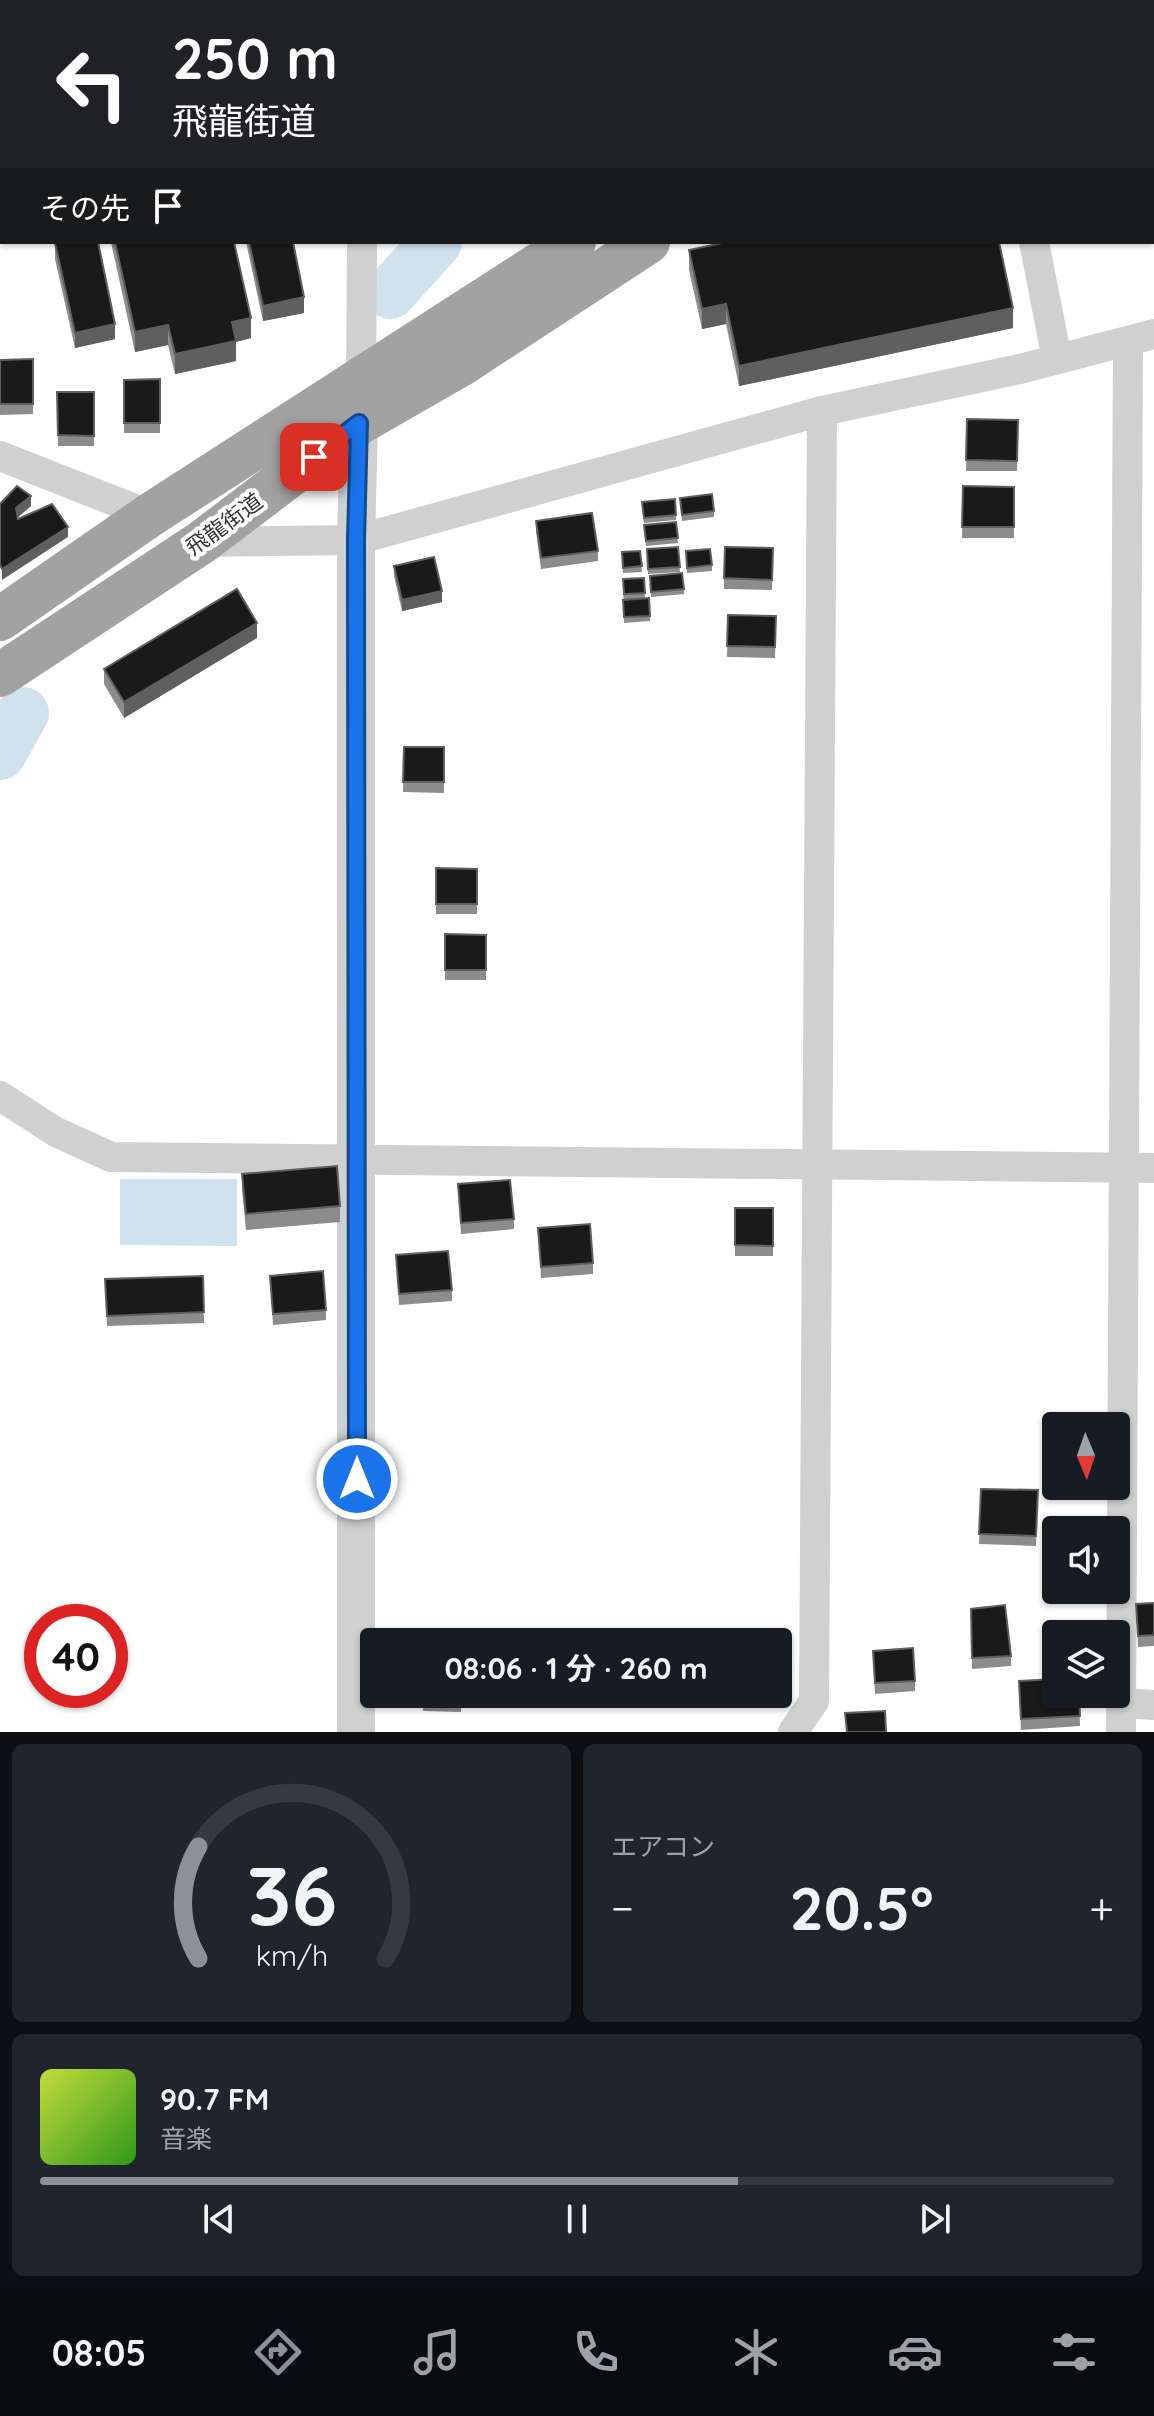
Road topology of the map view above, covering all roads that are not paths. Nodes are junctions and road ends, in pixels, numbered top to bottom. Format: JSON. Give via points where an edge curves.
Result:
{"nodes":[{"id":1,"x":362,"y":244,"type":"edge"},
{"id":2,"x":571,"y":244,"type":"edge"},
{"id":3,"x":645,"y":244,"type":"edge"},
{"id":4,"x":1034,"y":244,"type":"edge"},
{"id":5,"x":1141,"y":338,"type":"edge"},
{"id":6,"x":1057,"y":359,"type":"junction"},
{"id":7,"x":361,"y":402,"type":"junction"},
{"id":8,"x":822,"y":411,"type":"junction"},
{"id":9,"x":0,"y":456,"type":"edge"},
{"id":10,"x":150,"y":515,"type":"junction"},
{"id":11,"x":356,"y":540,"type":"junction"},
{"id":12,"x":202,"y":542,"type":"junction"},
{"id":13,"x":0,"y":619,"type":"edge"},
{"id":14,"x":0,"y":675,"type":"edge"},
{"id":15,"x":0,"y":1096,"type":"edge"},
{"id":16,"x":358,"y":1162,"type":"junction"},
{"id":17,"x":817,"y":1167,"type":"junction"},
{"id":18,"x":1139,"y":1168,"type":"edge"},
{"id":19,"x":1154,"y":1705,"type":"edge"},
{"id":20,"x":1121,"y":1717,"type":"edge"},
{"id":21,"x":356,"y":1732,"type":"edge"},
{"id":22,"x":793,"y":1732,"type":"edge"}],
"edges":[{"from":1,"to":7,"type":"street"},
{"from":2,"to":7,"type":"highway","name":"飛龍街道"},
{"from":3,"to":7,"type":"highway","name":"飛龍街道","via":[[460,365]]},
{"from":4,"to":6,"type":"street"},
{"from":5,"to":6,"type":"street"},
{"from":5,"to":18,"type":"street"},
{"from":6,"to":8,"type":"street"},
{"from":7,"to":10,"type":"highway","name":"飛龍街道"},
{"from":7,"to":11,"type":"street"},
{"from":7,"to":12,"type":"highway","name":"飛龍街道"},
{"from":8,"to":11,"type":"street"},
{"from":8,"to":17,"type":"street"},
{"from":9,"to":10,"type":"street"},
{"from":10,"to":13,"type":"highway","name":"飛龍街道"},
{"from":11,"to":12,"type":"street"},
{"from":11,"to":16,"type":"street"},
{"from":12,"to":14,"type":"highway","name":"飛龍街道"},
{"from":15,"to":16,"type":"street","via":[[56,1132],[111,1157]]},
{"from":16,"to":17,"type":"street"},
{"from":16,"to":21,"type":"street"},
{"from":17,"to":18,"type":"street"},
{"from":17,"to":22,"type":"street","via":[[814,1701]]},
{"from":18,"to":20,"type":"street"},
{"from":19,"to":20,"type":"street"}]}
